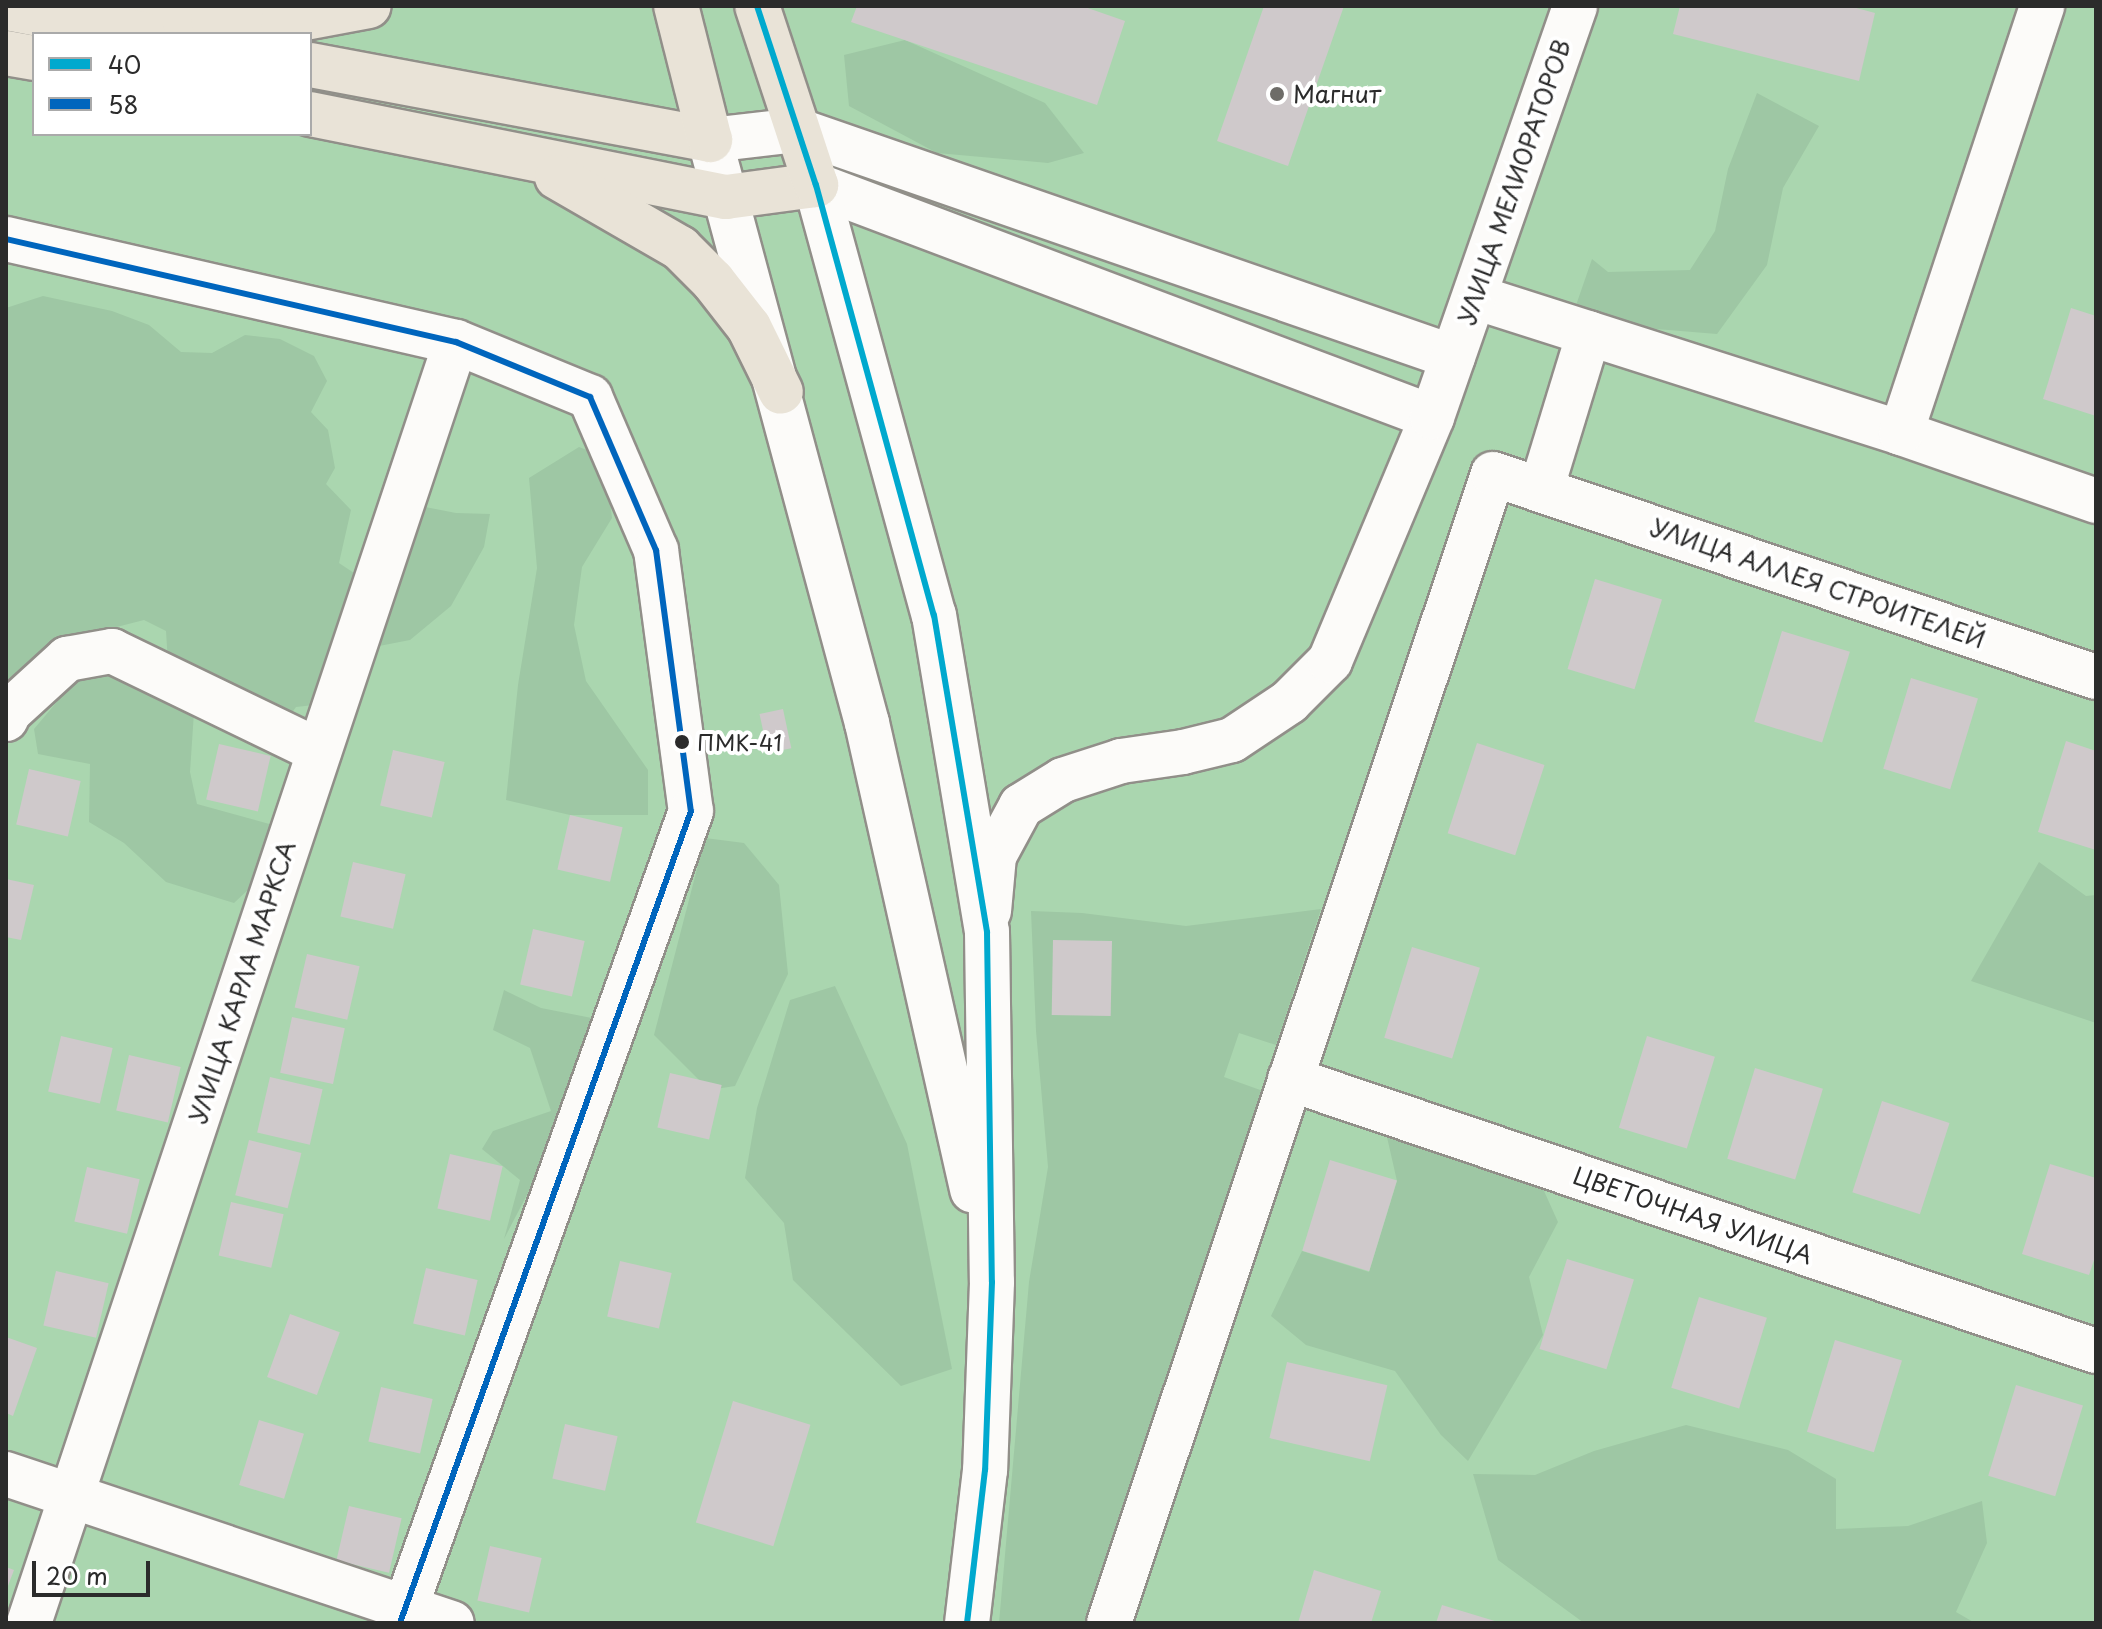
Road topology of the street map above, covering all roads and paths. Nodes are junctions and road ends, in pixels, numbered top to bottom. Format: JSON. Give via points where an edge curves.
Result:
{"nodes":[{"id":1,"x":140,"y":6,"type":"edge"},
{"id":2,"x":369,"y":6,"type":"edge"},
{"id":3,"x":676,"y":6,"type":"edge"},
{"id":4,"x":757,"y":6,"type":"edge"},
{"id":5,"x":1575,"y":6,"type":"edge"},
{"id":6,"x":2042,"y":6,"type":"edge"},
{"id":7,"x":6,"y":8,"type":"edge"},
{"id":8,"x":132,"y":32,"type":"edge"},
{"id":9,"x":6,"y":53,"type":"edge"},
{"id":10,"x":32,"y":58,"type":"edge"},
{"id":11,"x":312,"y":65,"type":"edge"},
{"id":12,"x":312,"y":114,"type":"edge"},
{"id":13,"x":797,"y":130,"type":"junction"},
{"id":14,"x":710,"y":140,"type":"junction"},
{"id":15,"x":513,"y":154,"type":"junction"},
{"id":16,"x":816,"y":185,"type":"junction"},
{"id":17,"x":726,"y":197,"type":"junction"},
{"id":18,"x":6,"y":239,"type":"edge"},
{"id":19,"x":1475,"y":297,"type":"junction"},
{"id":20,"x":1589,"y":333,"type":"junction"},
{"id":21,"x":456,"y":342,"type":"junction"},
{"id":22,"x":1453,"y":357,"type":"junction"},
{"id":23,"x":781,"y":392,"type":"junction"},
{"id":24,"x":1432,"y":417,"type":"junction"},
{"id":25,"x":1901,"y":433,"type":"junction"},
{"id":26,"x":1541,"y":490,"type":"junction"},
{"id":27,"x":2096,"y":501,"type":"edge"},
{"id":28,"x":2096,"y":677,"type":"edge"},
{"id":29,"x":6,"y":719,"type":"edge"},
{"id":30,"x":319,"y":751,"type":"junction"},
{"id":31,"x":987,"y":932,"type":"junction"},
{"id":32,"x":1290,"y":1079,"type":"junction"},
{"id":33,"x":992,"y":1282,"type":"junction"},
{"id":34,"x":2096,"y":1351,"type":"edge"},
{"id":35,"x":6,"y":1474,"type":"edge"},
{"id":36,"x":71,"y":1496,"type":"junction"},
{"id":37,"x":403,"y":1615,"type":"edge"},
{"id":38,"x":29,"y":1623,"type":"edge"},
{"id":39,"x":452,"y":1623,"type":"edge"},
{"id":40,"x":967,"y":1623,"type":"edge"},
{"id":41,"x":1109,"y":1623,"type":"edge"}],
"edges":[{"from":1,"to":2,"type":"main road","via":[[213,20],[283,22]]},
{"from":3,"to":14,"type":"main road"},
{"from":4,"to":13,"type":"main road"},
{"from":5,"to":19,"type":"street","name":"УЛИЦА МЕЛИОРАТОРОВ"},
{"from":6,"to":25,"type":"street"},
{"from":7,"to":8,"type":"main road"},
{"from":9,"to":10,"type":"main road"},
{"from":11,"to":14,"type":"main road"},
{"from":12,"to":15,"type":"main road"},
{"from":13,"to":14,"type":"street"},
{"from":13,"to":16,"type":"main road"},
{"from":13,"to":22,"type":"street"},
{"from":14,"to":17,"type":"street"},
{"from":15,"to":17,"type":"main road"},
{"from":15,"to":23,"type":"main road","via":[[680,248],[749,327]]},
{"from":16,"to":17,"type":"main road"},
{"from":16,"to":24,"type":"street"},
{"from":16,"to":31,"type":"street","via":[[934,615]]},
{"from":17,"to":23,"type":"street"},
{"from":18,"to":21,"type":"street"},
{"from":19,"to":20,"type":"street"},
{"from":19,"to":22,"type":"street","name":"УЛИЦА МЕЛИОРАТОРОВ"},
{"from":20,"to":25,"type":"street"},
{"from":20,"to":26,"type":"street"},
{"from":21,"to":30,"type":"street","name":"УЛИЦА КАРЛА МАРКСА"},
{"from":21,"to":37,"type":"street","via":[[590,397],[656,550],[691,811]]},
{"from":22,"to":24,"type":"street","name":"УЛИЦА МЕЛИОРАТОРОВ"},
{"from":23,"to":33,"type":"street","via":[[867,723]]},
{"from":24,"to":31,"type":"street","name":"УЛИЦА МЕЛИОРАТОРОВ","via":[[1330,661],[1289,702],[1232,740],[1121,761],[1063,780],[1021,806],[994,856]]},
{"from":25,"to":27,"type":"street"},
{"from":26,"to":28,"type":"street","name":"УЛИЦА АЛЛЕЯ СТРОИТЕЛЕЙ"},
{"from":26,"to":32,"type":"street","name":"УЛИЦА АЛЛЕЯ СТРОИТЕЛЕЙ","via":[[1493,474]]},
{"from":29,"to":30,"type":"street","via":[[67,659],[112,651]]},
{"from":30,"to":36,"type":"street","name":"УЛИЦА КАРЛА МАРКСА"},
{"from":31,"to":33,"type":"street"},
{"from":32,"to":34,"type":"street","name":"ЦВЕТОЧНАЯ УЛИЦА"},
{"from":32,"to":41,"type":"street"},
{"from":33,"to":40,"type":"street","via":[[985,1470]]},
{"from":35,"to":36,"type":"street"},
{"from":36,"to":37,"type":"street"},
{"from":36,"to":38,"type":"street","name":"УЛИЦА КАРЛА МАРКСА"},
{"from":37,"to":39,"type":"street"}]}
